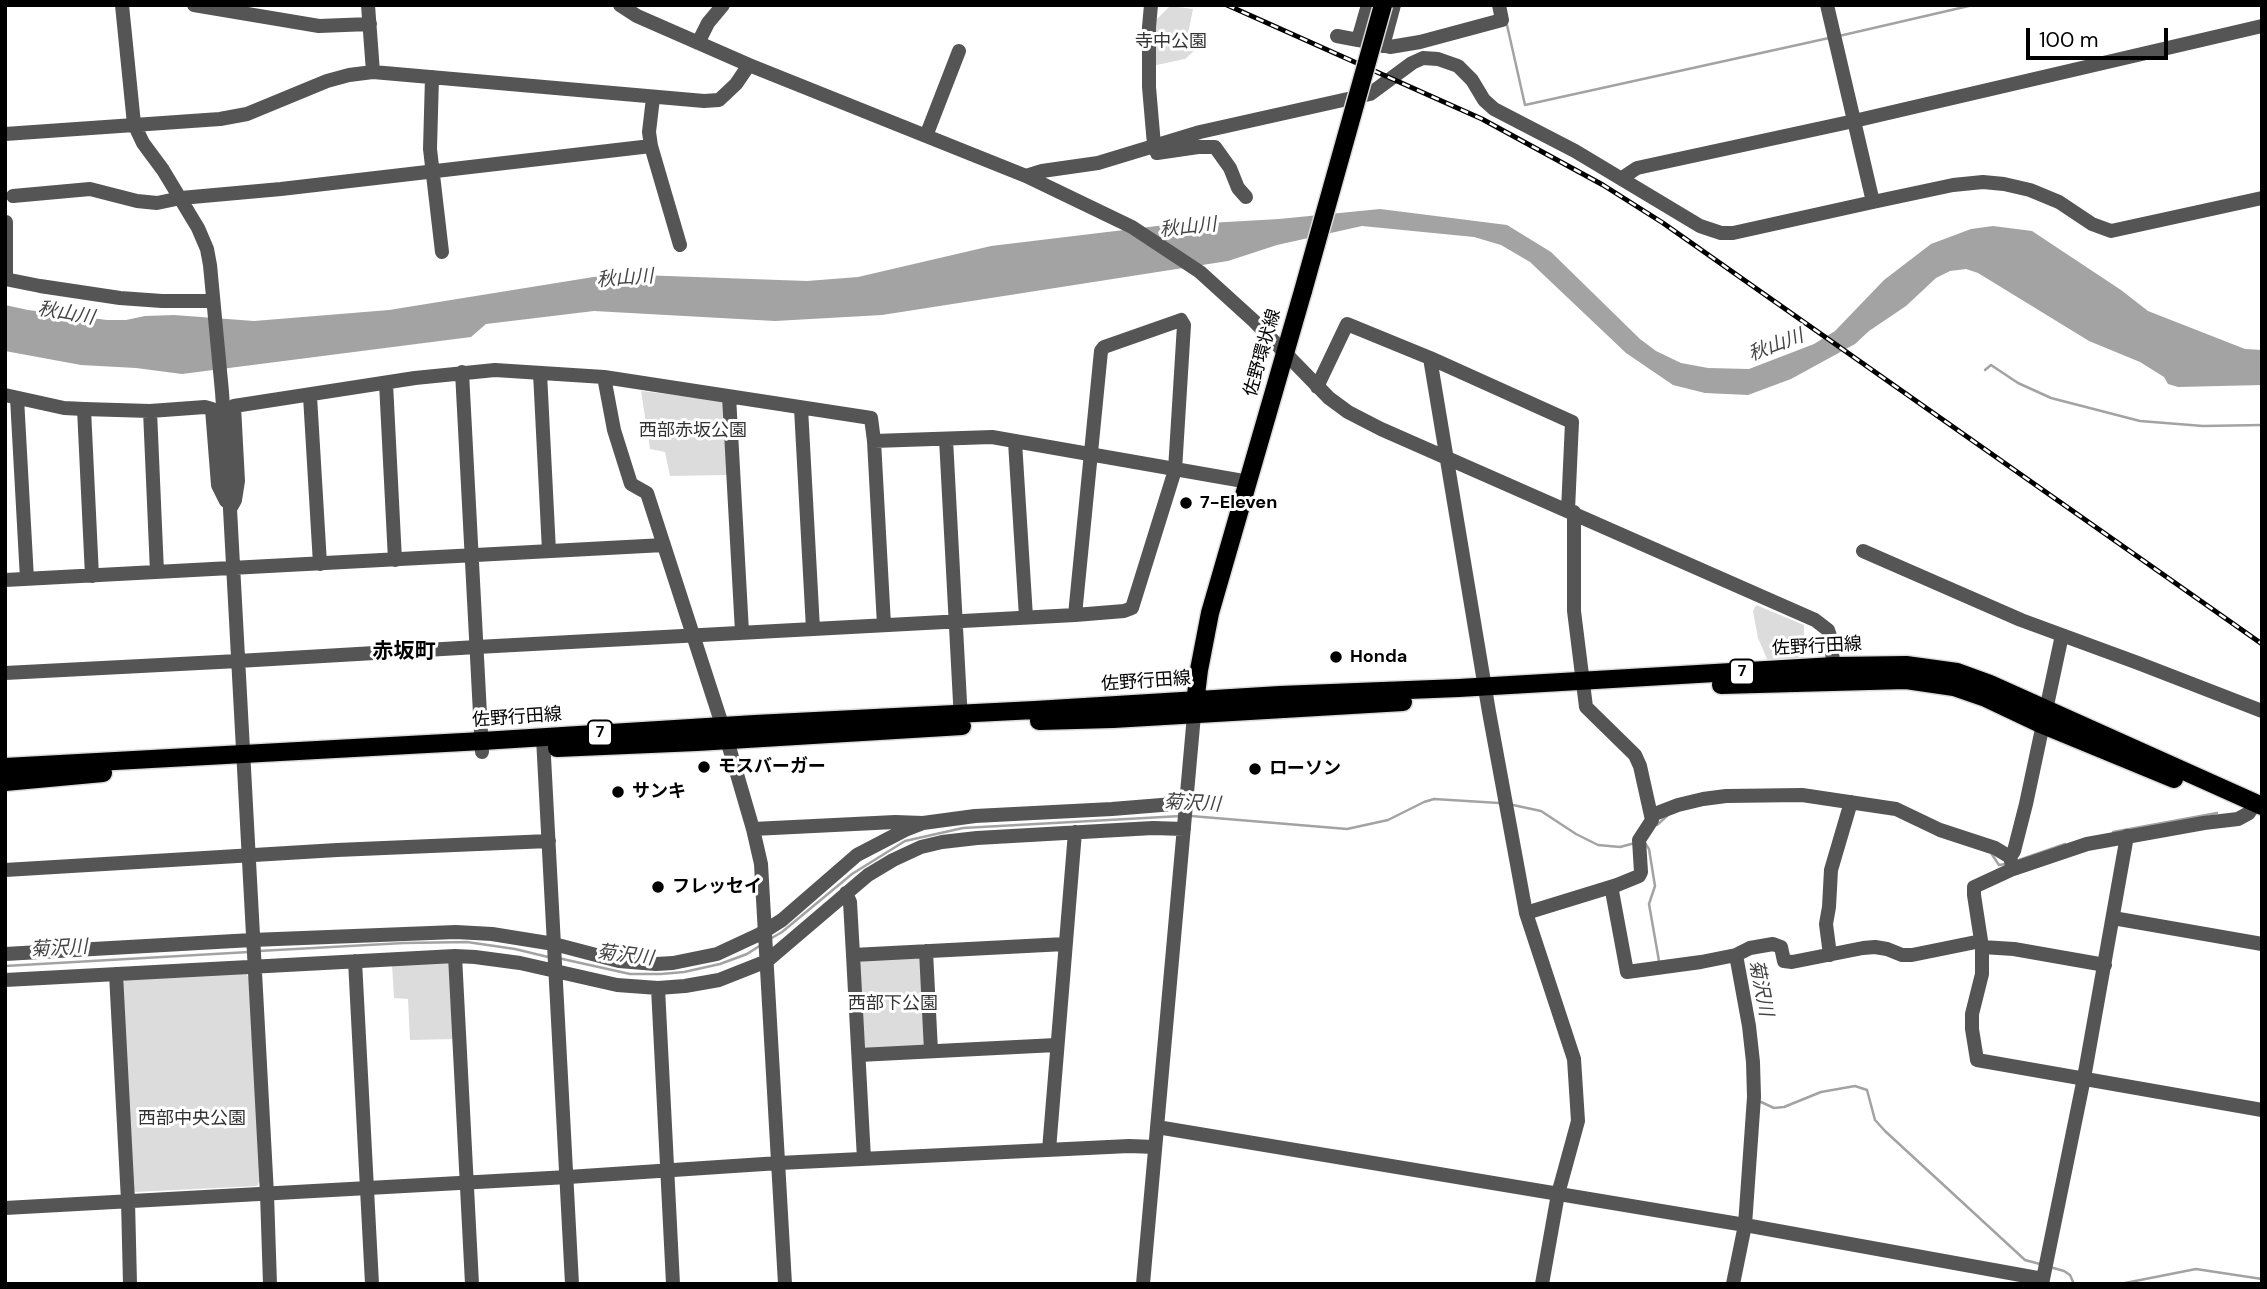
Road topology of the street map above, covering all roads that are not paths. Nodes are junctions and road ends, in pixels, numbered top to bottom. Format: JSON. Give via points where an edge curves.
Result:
{"nodes":[{"id":1,"x":122,"y":5,"type":"edge"},
{"id":2,"x":194,"y":5,"type":"edge"},
{"id":3,"x":368,"y":5,"type":"edge"},
{"id":4,"x":620,"y":5,"type":"edge"},
{"id":5,"x":723,"y":5,"type":"edge"},
{"id":6,"x":1151,"y":5,"type":"edge"},
{"id":7,"x":1368,"y":5,"type":"edge"},
{"id":8,"x":1383,"y":5,"type":"edge"},
{"id":9,"x":1394,"y":5,"type":"edge"},
{"id":10,"x":1499,"y":5,"type":"edge"},
{"id":11,"x":1827,"y":5,"type":"edge"},
{"id":12,"x":638,"y":11,"type":"edge"},
{"id":13,"x":370,"y":24,"type":"junction"},
{"id":14,"x":2262,"y":26,"type":"edge"},
{"id":15,"x":1337,"y":36,"type":"dead end"},
{"id":16,"x":1358,"y":40,"type":"junction"},
{"id":17,"x":1420,"y":42,"type":"junction"},
{"id":18,"x":698,"y":43,"type":"junction"},
{"id":19,"x":1383,"y":46,"type":"junction"},
{"id":20,"x":959,"y":51,"type":"dead end"},
{"id":21,"x":1423,"y":58,"type":"junction"},
{"id":22,"x":749,"y":65,"type":"junction"},
{"id":23,"x":373,"y":72,"type":"junction"},
{"id":24,"x":432,"y":77,"type":"junction"},
{"id":25,"x":653,"y":98,"type":"junction"},
{"id":26,"x":1854,"y":121,"type":"junction"},
{"id":27,"x":134,"y":124,"type":"junction"},
{"id":28,"x":5,"y":134,"type":"edge"},
{"id":29,"x":926,"y":136,"type":"junction"},
{"id":30,"x":1154,"y":145,"type":"junction"},
{"id":31,"x":651,"y":146,"type":"junction"},
{"id":32,"x":433,"y":170,"type":"junction"},
{"id":33,"x":1026,"y":176,"type":"junction"},
{"id":34,"x":1622,"y":178,"type":"junction"},
{"id":35,"x":13,"y":196,"type":"dead end"},
{"id":36,"x":1246,"y":197,"type":"dead end"},
{"id":37,"x":181,"y":198,"type":"junction"},
{"id":38,"x":2262,"y":198,"type":"edge"},
{"id":39,"x":1873,"y":202,"type":"junction"},
{"id":40,"x":6,"y":222,"type":"edge"},
{"id":41,"x":680,"y":245,"type":"dead end"},
{"id":42,"x":442,"y":252,"type":"dead end"},
{"id":43,"x":6,"y":279,"type":"edge"},
{"id":44,"x":213,"y":303,"type":"junction"},
{"id":45,"x":1285,"y":354,"type":"junction"},
{"id":46,"x":1430,"y":358,"type":"junction"},
{"id":47,"x":462,"y":372,"type":"junction"},
{"id":48,"x":540,"y":373,"type":"junction"},
{"id":49,"x":604,"y":377,"type":"junction"},
{"id":50,"x":386,"y":383,"type":"junction"},
{"id":51,"x":1317,"y":387,"type":"junction"},
{"id":52,"x":310,"y":396,"type":"junction"},
{"id":53,"x":729,"y":396,"type":"junction"},
{"id":54,"x":11,"y":397,"type":"edge"},
{"id":55,"x":801,"y":408,"type":"junction"},
{"id":56,"x":84,"y":409,"type":"junction"},
{"id":57,"x":150,"y":411,"type":"junction"},
{"id":58,"x":946,"y":439,"type":"junction"},
{"id":59,"x":874,"y":441,"type":"junction"},
{"id":60,"x":1015,"y":442,"type":"junction"},
{"id":61,"x":1090,"y":455,"type":"junction"},
{"id":62,"x":1446,"y":456,"type":"junction"},
{"id":63,"x":1175,"y":470,"type":"junction"},
{"id":64,"x":1249,"y":482,"type":"junction"},
{"id":65,"x":230,"y":509,"type":"junction"},
{"id":66,"x":1571,"y":511,"type":"junction"},
{"id":67,"x":664,"y":545,"type":"junction"},
{"id":68,"x":549,"y":551,"type":"junction"},
{"id":69,"x":1863,"y":551,"type":"dead end"},
{"id":70,"x":472,"y":555,"type":"junction"},
{"id":71,"x":396,"y":559,"type":"junction"},
{"id":72,"x":320,"y":564,"type":"junction"},
{"id":73,"x":233,"y":568,"type":"junction"},
{"id":74,"x":157,"y":572,"type":"junction"},
{"id":75,"x":92,"y":576,"type":"junction"},
{"id":76,"x":27,"y":579,"type":"junction"},
{"id":77,"x":5,"y":580,"type":"edge"},
{"id":78,"x":1074,"y":615,"type":"junction"},
{"id":79,"x":1026,"y":617,"type":"junction"},
{"id":80,"x":956,"y":621,"type":"junction"},
{"id":81,"x":884,"y":625,"type":"junction"},
{"id":82,"x":813,"y":629,"type":"junction"},
{"id":83,"x":742,"y":632,"type":"junction"},
{"id":84,"x":694,"y":635,"type":"junction"},
{"id":85,"x":2062,"y":635,"type":"junction"},
{"id":86,"x":477,"y":647,"type":"junction"},
{"id":87,"x":238,"y":661,"type":"junction"},
{"id":88,"x":5,"y":673,"type":"edge"},
{"id":89,"x":1835,"y":673,"type":"junction"},
{"id":90,"x":1582,"y":687,"type":"junction"},
{"id":91,"x":1486,"y":692,"type":"junction"},
{"id":92,"x":1194,"y":707,"type":"junction"},
{"id":93,"x":2262,"y":711,"type":"edge"},
{"id":94,"x":2045,"y":717,"type":"junction"},
{"id":95,"x":961,"y":720,"type":"junction"},
{"id":96,"x":725,"y":733,"type":"junction"},
{"id":97,"x":544,"y":743,"type":"junction"},
{"id":98,"x":482,"y":747,"type":"junction"},
{"id":99,"x":244,"y":760,"type":"junction"},
{"id":100,"x":5,"y":767,"type":"edge"},
{"id":101,"x":5,"y":782,"type":"edge"},
{"id":102,"x":1851,"y":802,"type":"junction"},
{"id":103,"x":2257,"y":810,"type":"edge"},
{"id":104,"x":1652,"y":815,"type":"junction"},
{"id":105,"x":1185,"y":816,"type":"junction"},
{"id":106,"x":923,"y":823,"type":"junction"},
{"id":107,"x":754,"y":829,"type":"junction"},
{"id":108,"x":1075,"y":832,"type":"junction"},
{"id":109,"x":2127,"y":836,"type":"junction"},
{"id":110,"x":548,"y":841,"type":"junction"},
{"id":111,"x":249,"y":857,"type":"junction"},
{"id":112,"x":2011,"y":863,"type":"junction"},
{"id":113,"x":5,"y":870,"type":"edge"},
{"id":114,"x":1617,"y":885,"type":"junction"},
{"id":115,"x":846,"y":892,"type":"junction"},
{"id":116,"x":1526,"y":913,"type":"junction"},
{"id":117,"x":2113,"y":919,"type":"junction"},
{"id":118,"x":765,"y":933,"type":"junction"},
{"id":119,"x":1065,"y":944,"type":"junction"},
{"id":120,"x":1982,"y":944,"type":"junction"},
{"id":121,"x":2262,"y":944,"type":"edge"},
{"id":122,"x":926,"y":951,"type":"junction"},
{"id":123,"x":5,"y":954,"type":"edge"},
{"id":124,"x":253,"y":954,"type":"junction"},
{"id":125,"x":1736,"y":954,"type":"junction"},
{"id":126,"x":853,"y":955,"type":"junction"},
{"id":127,"x":1830,"y":955,"type":"junction"},
{"id":128,"x":455,"y":956,"type":"junction"},
{"id":129,"x":555,"y":957,"type":"junction"},
{"id":130,"x":767,"y":958,"type":"junction"},
{"id":131,"x":355,"y":961,"type":"junction"},
{"id":132,"x":2105,"y":965,"type":"junction"},
{"id":133,"x":116,"y":974,"type":"junction"},
{"id":134,"x":5,"y":980,"type":"edge"},
{"id":135,"x":658,"y":988,"type":"junction"},
{"id":136,"x":1056,"y":1045,"type":"junction"},
{"id":137,"x":931,"y":1051,"type":"junction"},
{"id":138,"x":859,"y":1055,"type":"junction"},
{"id":139,"x":2084,"y":1078,"type":"junction"},
{"id":140,"x":2262,"y":1110,"type":"edge"},
{"id":141,"x":1157,"y":1127,"type":"junction"},
{"id":142,"x":1155,"y":1147,"type":"junction"},
{"id":143,"x":1049,"y":1150,"type":"junction"},
{"id":144,"x":864,"y":1159,"type":"junction"},
{"id":145,"x":779,"y":1163,"type":"junction"},
{"id":146,"x":667,"y":1170,"type":"junction"},
{"id":147,"x":568,"y":1177,"type":"junction"},
{"id":148,"x":467,"y":1183,"type":"junction"},
{"id":149,"x":368,"y":1188,"type":"junction"},
{"id":150,"x":267,"y":1194,"type":"junction"},
{"id":151,"x":1558,"y":1194,"type":"junction"},
{"id":152,"x":128,"y":1201,"type":"junction"},
{"id":153,"x":5,"y":1208,"type":"edge"},
{"id":154,"x":1745,"y":1225,"type":"junction"},
{"id":155,"x":2042,"y":1281,"type":"edge"},
{"id":156,"x":130,"y":1284,"type":"edge"},
{"id":157,"x":270,"y":1284,"type":"edge"},
{"id":158,"x":372,"y":1284,"type":"edge"},
{"id":159,"x":472,"y":1284,"type":"edge"},
{"id":160,"x":572,"y":1284,"type":"edge"},
{"id":161,"x":673,"y":1284,"type":"edge"},
{"id":162,"x":785,"y":1284,"type":"edge"},
{"id":163,"x":1143,"y":1284,"type":"edge"},
{"id":164,"x":1542,"y":1284,"type":"edge"},
{"id":165,"x":1733,"y":1284,"type":"edge"}],
"edges":[{"from":1,"to":27,"type":"street"},
{"from":2,"to":13,"type":"street","via":[[319,26]]},
{"from":3,"to":13,"type":"street"},
{"from":4,"to":12,"type":"street"},
{"from":5,"to":18,"type":"street"},
{"from":6,"to":30,"type":"street","via":[[1149,87]]},
{"from":7,"to":16,"type":"street"},
{"from":8,"to":45,"type":"main road","name":"佐野環状線","bridge":true},
{"from":9,"to":19,"type":"street"},
{"from":10,"to":17,"type":"street","via":[[1502,20]]},
{"from":11,"to":26,"type":"street"},
{"from":12,"to":18,"type":"street"},
{"from":13,"to":23,"type":"street"},
{"from":14,"to":26,"type":"street"},
{"from":15,"to":16,"type":"street"},
{"from":16,"to":19,"type":"street"},
{"from":17,"to":19,"type":"street"},
{"from":17,"to":21,"type":"street"},
{"from":18,"to":22,"type":"street"},
{"from":20,"to":29,"type":"street"},
{"from":21,"to":30,"type":"street","via":[[1370,94]]},
{"from":21,"to":34,"type":"street","via":[[1458,66],[1494,109]]},
{"from":22,"to":25,"type":"street","via":[[719,100]]},
{"from":22,"to":29,"type":"street"},
{"from":23,"to":24,"type":"street"},
{"from":23,"to":27,"type":"street","via":[[327,80],[247,114],[220,120]]},
{"from":24,"to":25,"type":"street"},
{"from":24,"to":32,"type":"street","via":[[429,134]]},
{"from":25,"to":31,"type":"street"},
{"from":26,"to":34,"type":"street","via":[[1637,168]]},
{"from":26,"to":39,"type":"street"},
{"from":27,"to":28,"type":"street"},
{"from":27,"to":37,"type":"street"},
{"from":29,"to":33,"type":"street"},
{"from":30,"to":33,"type":"street","via":[[1098,163]]},
{"from":30,"to":36,"type":"street","via":[[1157,153],[1215,147]]},
{"from":31,"to":32,"type":"street"},
{"from":31,"to":41,"type":"street"},
{"from":32,"to":37,"type":"street"},
{"from":32,"to":42,"type":"street"},
{"from":33,"to":45,"type":"street","via":[[1110,215],[1161,245],[1200,272]]},
{"from":34,"to":39,"type":"street","via":[[1700,226],[1721,233]]},
{"from":35,"to":37,"type":"street","via":[[90,189],[157,203]]},
{"from":37,"to":44,"type":"street","via":[[207,249]]},
{"from":38,"to":39,"type":"street","via":[[2111,231],[2059,202],[2004,184],[1954,185]]},
{"from":40,"to":43,"type":"street"},
{"from":43,"to":44,"type":"street","via":[[120,298]]},
{"from":44,"to":65,"type":"street"},
{"from":45,"to":51,"type":"street"},
{"from":45,"to":64,"type":"main road","name":"佐野環状線"},
{"from":46,"to":51,"type":"street","via":[[1348,324]]},
{"from":46,"to":62,"type":"street"},
{"from":46,"to":66,"type":"street","via":[[1572,422]]},
{"from":47,"to":48,"type":"street"},
{"from":47,"to":50,"type":"street"},
{"from":47,"to":70,"type":"street"},
{"from":48,"to":49,"type":"street"},
{"from":48,"to":68,"type":"street"},
{"from":49,"to":53,"type":"street"},
{"from":49,"to":67,"type":"street","via":[[631,484],[647,493]]},
{"from":50,"to":52,"type":"street"},
{"from":50,"to":71,"type":"street"},
{"from":51,"to":62,"type":"street","via":[[1348,412]]},
{"from":52,"to":65,"type":"street","via":[[234,406],[238,481]]},
{"from":52,"to":72,"type":"street"},
{"from":53,"to":55,"type":"street"},
{"from":53,"to":83,"type":"street"},
{"from":54,"to":56,"type":"street"},
{"from":54,"to":76,"type":"street"},
{"from":55,"to":59,"type":"street","via":[[872,418]]},
{"from":55,"to":82,"type":"street"},
{"from":56,"to":57,"type":"street"},
{"from":56,"to":75,"type":"street"},
{"from":57,"to":65,"type":"street","via":[[212,409],[218,485]]},
{"from":57,"to":74,"type":"street"},
{"from":58,"to":59,"type":"street"},
{"from":58,"to":60,"type":"street","via":[[992,437]]},
{"from":58,"to":80,"type":"street"},
{"from":59,"to":81,"type":"street"},
{"from":60,"to":61,"type":"street"},
{"from":60,"to":79,"type":"street"},
{"from":61,"to":63,"type":"street"},
{"from":61,"to":63,"type":"street","via":[[1101,351],[1181,320]]},
{"from":61,"to":78,"type":"street"},
{"from":62,"to":66,"type":"street"},
{"from":62,"to":91,"type":"street"},
{"from":63,"to":64,"type":"street"},
{"from":63,"to":78,"type":"street","via":[[1132,608]]},
{"from":64,"to":92,"type":"main road","name":"佐野環状線","via":[[1210,613]]},
{"from":65,"to":73,"type":"street"},
{"from":66,"to":89,"type":"street","via":[[1815,620],[1828,630]]},
{"from":66,"to":90,"type":"street"},
{"from":67,"to":68,"type":"street"},
{"from":67,"to":84,"type":"street"},
{"from":68,"to":70,"type":"street"},
{"from":69,"to":85,"type":"street"},
{"from":70,"to":71,"type":"street"},
{"from":70,"to":86,"type":"street"},
{"from":71,"to":72,"type":"street"},
{"from":72,"to":73,"type":"street"},
{"from":73,"to":74,"type":"street"},
{"from":73,"to":87,"type":"street"},
{"from":74,"to":75,"type":"street"},
{"from":75,"to":76,"type":"street"},
{"from":76,"to":77,"type":"street"},
{"from":78,"to":79,"type":"street"},
{"from":79,"to":80,"type":"street"},
{"from":80,"to":81,"type":"street"},
{"from":80,"to":95,"type":"street"},
{"from":81,"to":82,"type":"street"},
{"from":82,"to":83,"type":"street"},
{"from":83,"to":84,"type":"street"},
{"from":84,"to":86,"type":"street"},
{"from":84,"to":96,"type":"street"},
{"from":85,"to":93,"type":"street"},
{"from":85,"to":94,"type":"street"},
{"from":86,"to":87,"type":"street"},
{"from":86,"to":98,"type":"street"},
{"from":87,"to":88,"type":"street"},
{"from":87,"to":99,"type":"street"},
{"from":89,"to":90,"type":"main road","name":"佐野行田線","number":"7"},
{"from":89,"to":94,"type":"main road","name":"佐野行田線","number":"7","via":[[1930,666],[1968,676]]},
{"from":90,"to":91,"type":"main road","name":"佐野行田線","number":"7"},
{"from":90,"to":104,"type":"street","via":[[1586,707],[1635,755]]},
{"from":91,"to":92,"type":"main road","name":"佐野行田線","number":"7"},
{"from":91,"to":116,"type":"street"},
{"from":92,"to":95,"type":"main road","name":"佐野行田線","number":"7"},
{"from":92,"to":105,"type":"street"},
{"from":94,"to":103,"type":"main road","name":"佐野行田線","number":"7"},
{"from":94,"to":112,"type":"street"},
{"from":95,"to":96,"type":"main road","name":"佐野行田線","number":"7"},
{"from":96,"to":97,"type":"main road","name":"佐野行田線","number":"7"},
{"from":96,"to":107,"type":"street"},
{"from":97,"to":98,"type":"main road","name":"佐野行田線","number":"7"},
{"from":97,"to":110,"type":"street"},
{"from":98,"to":99,"type":"main road","name":"佐野行田線","number":"7"},
{"from":99,"to":100,"type":"main road","name":"佐野行田線","number":"7"},
{"from":99,"to":101,"type":"main road","name":"佐野行田線","number":"7"},
{"from":99,"to":111,"type":"street"},
{"from":102,"to":104,"type":"street","via":[[1802,795],[1726,796],[1688,802]]},
{"from":102,"to":112,"type":"street","via":[[1896,809],[1980,842]]},
{"from":102,"to":127,"type":"street","via":[[1831,870],[1826,924]]},
{"from":103,"to":109,"type":"street","via":[[2238,819]]},
{"from":104,"to":114,"type":"street","via":[[1639,844],[1641,872]]},
{"from":105,"to":106,"type":"street","via":[[1112,809]]},
{"from":105,"to":108,"type":"street","via":[[1153,828]]},
{"from":105,"to":141,"type":"street"},
{"from":106,"to":107,"type":"street"},
{"from":106,"to":118,"type":"street","via":[[857,855]]},
{"from":107,"to":118,"type":"street"},
{"from":108,"to":115,"type":"street","via":[[942,842],[893,860]]},
{"from":108,"to":119,"type":"street"},
{"from":109,"to":112,"type":"street"},
{"from":109,"to":117,"type":"street"},
{"from":110,"to":111,"type":"street"},
{"from":110,"to":129,"type":"street"},
{"from":111,"to":113,"type":"street"},
{"from":111,"to":124,"type":"street"},
{"from":112,"to":120,"type":"street","via":[[1974,887]]},
{"from":114,"to":116,"type":"street"},
{"from":114,"to":125,"type":"street","via":[[1612,891],[1627,972]]},
{"from":115,"to":126,"type":"street"},
{"from":115,"to":130,"type":"street"},
{"from":116,"to":151,"type":"street","via":[[1574,1059],[1578,1121]]},
{"from":117,"to":121,"type":"street"},
{"from":117,"to":132,"type":"street"},
{"from":118,"to":129,"type":"street","via":[[693,960],[656,964]]},
{"from":118,"to":130,"type":"street"},
{"from":119,"to":122,"type":"street"},
{"from":119,"to":136,"type":"street"},
{"from":120,"to":127,"type":"street","via":[[1912,955],[1875,947]]},
{"from":120,"to":132,"type":"street"},
{"from":120,"to":139,"type":"street","via":[[1982,974],[1972,1014],[1977,1060]]},
{"from":122,"to":126,"type":"street"},
{"from":122,"to":137,"type":"street"},
{"from":123,"to":124,"type":"street"},
{"from":124,"to":129,"type":"street","via":[[456,932],[492,934]]},
{"from":124,"to":131,"type":"street"},
{"from":124,"to":133,"type":"street"},
{"from":124,"to":150,"type":"street"},
{"from":125,"to":127,"type":"street","via":[[1773,944],[1781,947],[1787,962]]},
{"from":125,"to":154,"type":"street","via":[[1753,1062]]},
{"from":126,"to":138,"type":"street"},
{"from":128,"to":129,"type":"street","via":[[520,963]]},
{"from":128,"to":131,"type":"street"},
{"from":128,"to":148,"type":"street"},
{"from":129,"to":135,"type":"street","via":[[617,985]]},
{"from":129,"to":147,"type":"street"},
{"from":130,"to":135,"type":"street","via":[[719,979]]},
{"from":130,"to":145,"type":"street"},
{"from":131,"to":149,"type":"street"},
{"from":132,"to":139,"type":"street"},
{"from":133,"to":134,"type":"street"},
{"from":133,"to":152,"type":"street"},
{"from":135,"to":146,"type":"street"},
{"from":136,"to":137,"type":"street"},
{"from":136,"to":143,"type":"street"},
{"from":137,"to":138,"type":"street"},
{"from":138,"to":144,"type":"street"},
{"from":139,"to":140,"type":"street"},
{"from":139,"to":155,"type":"street"},
{"from":141,"to":142,"type":"street"},
{"from":141,"to":151,"type":"street"},
{"from":142,"to":143,"type":"street"},
{"from":142,"to":163,"type":"street"},
{"from":143,"to":144,"type":"street"},
{"from":144,"to":145,"type":"street"},
{"from":145,"to":146,"type":"street"},
{"from":145,"to":162,"type":"street"},
{"from":146,"to":147,"type":"street"},
{"from":146,"to":161,"type":"street"},
{"from":147,"to":148,"type":"street"},
{"from":147,"to":160,"type":"street"},
{"from":148,"to":149,"type":"street"},
{"from":148,"to":159,"type":"street"},
{"from":149,"to":150,"type":"street"},
{"from":149,"to":158,"type":"street"},
{"from":150,"to":152,"type":"street"},
{"from":150,"to":157,"type":"street"},
{"from":151,"to":154,"type":"street"},
{"from":151,"to":164,"type":"street"},
{"from":152,"to":153,"type":"street"},
{"from":152,"to":156,"type":"street"},
{"from":154,"to":155,"type":"street"},
{"from":154,"to":165,"type":"street"}]}
